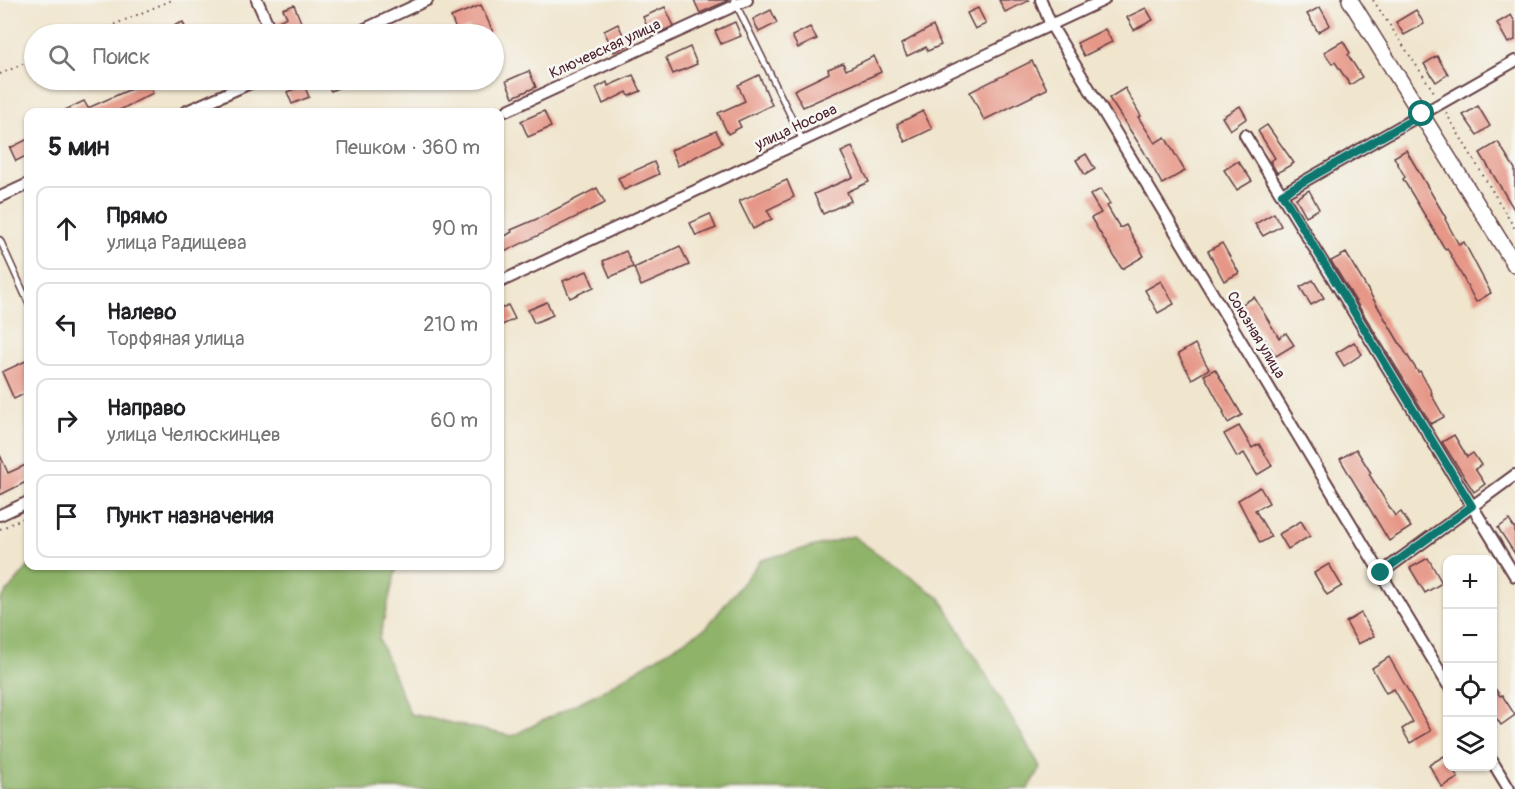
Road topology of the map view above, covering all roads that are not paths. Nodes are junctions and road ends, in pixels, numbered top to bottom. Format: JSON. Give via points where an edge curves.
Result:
{"nodes":[{"id":1,"x":257,"y":0,"type":"edge"},
{"id":2,"x":427,"y":0,"type":"edge"},
{"id":3,"x":1041,"y":0,"type":"edge"},
{"id":4,"x":1104,"y":0,"type":"edge"},
{"id":5,"x":1350,"y":0,"type":"edge"},
{"id":6,"x":739,"y":2,"type":"edge"},
{"id":7,"x":268,"y":24,"type":"edge"},
{"id":8,"x":375,"y":24,"type":"edge"},
{"id":9,"x":1051,"y":25,"type":"junction"},
{"id":10,"x":1515,"y":61,"type":"edge"},
{"id":11,"x":234,"y":90,"type":"edge"},
{"id":12,"x":194,"y":108,"type":"edge"},
{"id":13,"x":508,"y":110,"type":"dead end"},
{"id":14,"x":1422,"y":114,"type":"junction"},
{"id":15,"x":1245,"y":135,"type":"dead end"},
{"id":16,"x":803,"y":141,"type":"junction"},
{"id":17,"x":24,"y":186,"type":"edge"},
{"id":18,"x":1282,"y":194,"type":"junction"},
{"id":19,"x":0,"y":197,"type":"edge"},
{"id":20,"x":0,"y":240,"type":"edge"},
{"id":21,"x":1513,"y":258,"type":"edge"},
{"id":22,"x":504,"y":280,"type":"edge"},
{"id":23,"x":24,"y":293,"type":"edge"},
{"id":24,"x":1515,"y":475,"type":"edge"},
{"id":25,"x":24,"y":504,"type":"edge"},
{"id":26,"x":1472,"y":506,"type":"junction"},
{"id":27,"x":0,"y":515,"type":"edge"},
{"id":28,"x":1381,"y":573,"type":"junction"},
{"id":29,"x":1515,"y":576,"type":"edge"},
{"id":30,"x":1443,"y":677,"type":"edge"},
{"id":31,"x":1497,"y":769,"type":"edge"},
{"id":32,"x":1509,"y":789,"type":"edge"}],
"edges":[{"from":1,"to":7,"type":"street"},
{"from":2,"to":8,"type":"street"},
{"from":3,"to":9,"type":"street","name":"Союзная улица"},
{"from":4,"to":9,"type":"street","name":"улица Носова"},
{"from":5,"to":14,"type":"street"},
{"from":6,"to":13,"type":"street","name":"Ключевская улица"},
{"from":6,"to":16,"type":"lane"},
{"from":9,"to":16,"type":"street","name":"улица Носова"},
{"from":9,"to":28,"type":"street","name":"Союзная улица"},
{"from":10,"to":14,"type":"street"},
{"from":11,"to":12,"type":"street"},
{"from":14,"to":18,"type":"street"},
{"from":14,"to":21,"type":"street"},
{"from":15,"to":18,"type":"street"},
{"from":16,"to":22,"type":"street","name":"улица Носова"},
{"from":17,"to":19,"type":"street"},
{"from":18,"to":26,"type":"street"},
{"from":20,"to":23,"type":"lane"},
{"from":24,"to":26,"type":"street"},
{"from":25,"to":27,"type":"street"},
{"from":26,"to":28,"type":"street"},
{"from":26,"to":29,"type":"street"},
{"from":28,"to":30,"type":"street","name":"Союзная улица"},
{"from":31,"to":32,"type":"street"}]}
